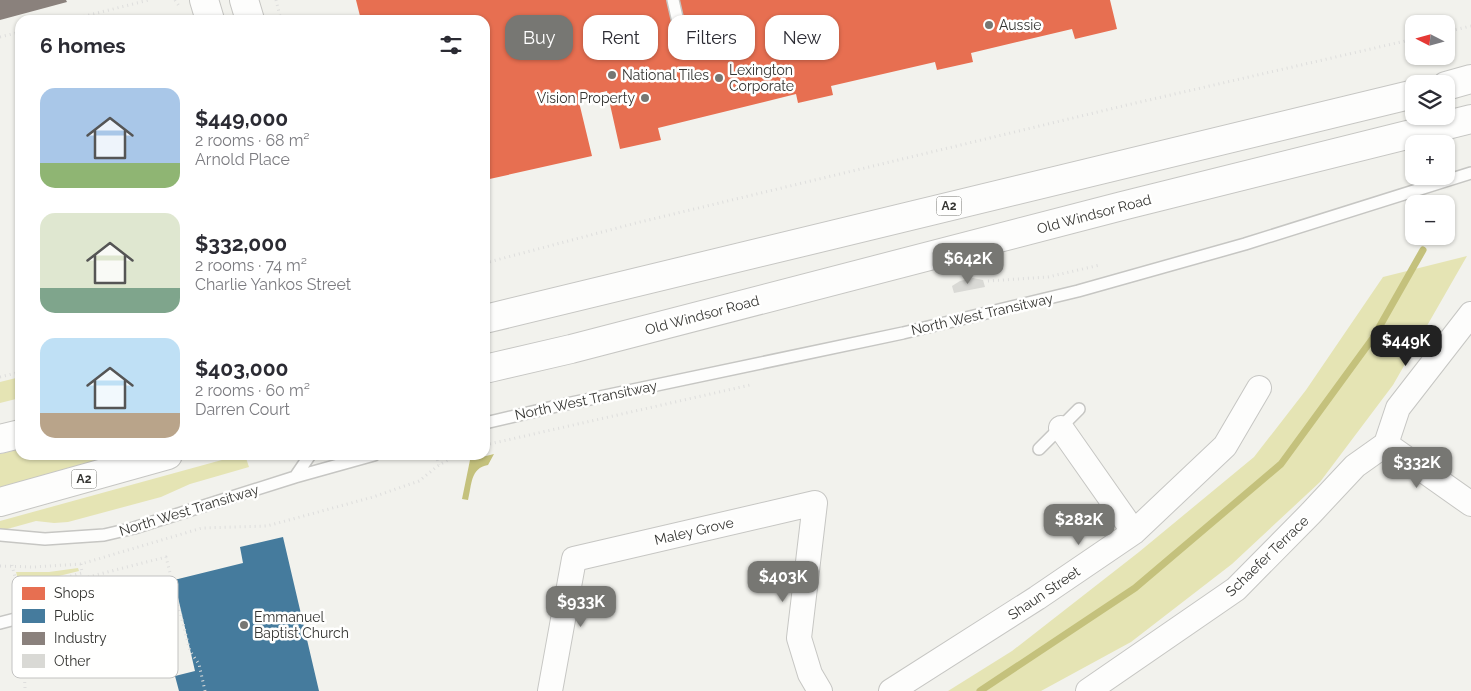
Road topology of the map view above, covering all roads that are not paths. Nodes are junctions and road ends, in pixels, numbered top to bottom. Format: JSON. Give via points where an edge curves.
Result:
{"nodes":[{"id":1,"x":204,"y":0,"type":"edge"},
{"id":2,"x":244,"y":0,"type":"edge"},
{"id":3,"x":673,"y":0,"type":"edge"},
{"id":4,"x":208,"y":15,"type":"edge"},
{"id":5,"x":248,"y":15,"type":"edge"},
{"id":6,"x":676,"y":15,"type":"edge"},
{"id":7,"x":1471,"y":79,"type":"edge"},
{"id":8,"x":1455,"y":83,"type":"edge"},
{"id":9,"x":1405,"y":96,"type":"edge"},
{"id":10,"x":1471,"y":119,"type":"edge"},
{"id":11,"x":1471,"y":173,"type":"edge"},
{"id":12,"x":1471,"y":314,"type":"edge"},
{"id":13,"x":490,"y":318,"type":"edge"},
{"id":14,"x":490,"y":368,"type":"edge"},
{"id":15,"x":1259,"y":388,"type":"dead end"},
{"id":16,"x":1079,"y":409,"type":"dead end"},
{"id":17,"x":490,"y":422,"type":"edge"},
{"id":18,"x":1061,"y":428,"type":"junction"},
{"id":19,"x":15,"y":435,"type":"edge"},
{"id":20,"x":0,"y":439,"type":"edge"},
{"id":21,"x":1386,"y":444,"type":"junction"},
{"id":22,"x":1038,"y":449,"type":"dead end"},
{"id":23,"x":150,"y":460,"type":"edge"},
{"id":24,"x":307,"y":460,"type":"edge"},
{"id":25,"x":338,"y":460,"type":"edge"},
{"id":26,"x":356,"y":460,"type":"edge"},
{"id":27,"x":334,"y":466,"type":"junction"},
{"id":28,"x":295,"y":477,"type":"junction"},
{"id":29,"x":0,"y":502,"type":"edge"},
{"id":30,"x":1471,"y":504,"type":"edge"},
{"id":31,"x":1134,"y":532,"type":"junction"},
{"id":32,"x":0,"y":535,"type":"edge"},
{"id":33,"x":550,"y":691,"type":"edge"},
{"id":34,"x":820,"y":691,"type":"edge"},
{"id":35,"x":891,"y":691,"type":"edge"},
{"id":36,"x":1088,"y":691,"type":"edge"}],
"edges":[{"from":1,"to":4,"type":"main road"},
{"from":2,"to":5,"type":"main road"},
{"from":3,"to":6,"type":"lane"},
{"from":7,"to":8,"type":"main road"},
{"from":9,"to":13,"type":"main road","number":"A2"},
{"from":10,"to":14,"type":"main road","name":"Old Windsor Road"},
{"from":11,"to":17,"type":"lane","name":"North West Transitway","via":[[1245,244],[1078,291],[903,333]]},
{"from":12,"to":21,"type":"street","via":[[1398,408]]},
{"from":15,"to":31,"type":"street","name":"Shaun Street","via":[[1225,446]]},
{"from":16,"to":18,"type":"lane"},
{"from":18,"to":22,"type":"lane"},
{"from":18,"to":31,"type":"street"},
{"from":19,"to":20,"type":"main road"},
{"from":21,"to":30,"type":"street"},
{"from":21,"to":36,"type":"street","name":"Schaefer Terrace","via":[[1355,466],[1236,588]]},
{"from":23,"to":29,"type":"main road","number":"A2"},
{"from":24,"to":28,"type":"lane"},
{"from":25,"to":27,"type":"lane"},
{"from":26,"to":27,"type":"lane","name":"North West Transitway"},
{"from":27,"to":28,"type":"lane","name":"North West Transitway"},
{"from":28,"to":32,"type":"lane","name":"North West Transitway","via":[[104,535],[45,539]]},
{"from":31,"to":35,"type":"street","name":"Shaun Street"},
{"from":33,"to":34,"type":"street","name":"Maley Grove","via":[[574,558],[815,503],[799,638],[810,674]]}]}
